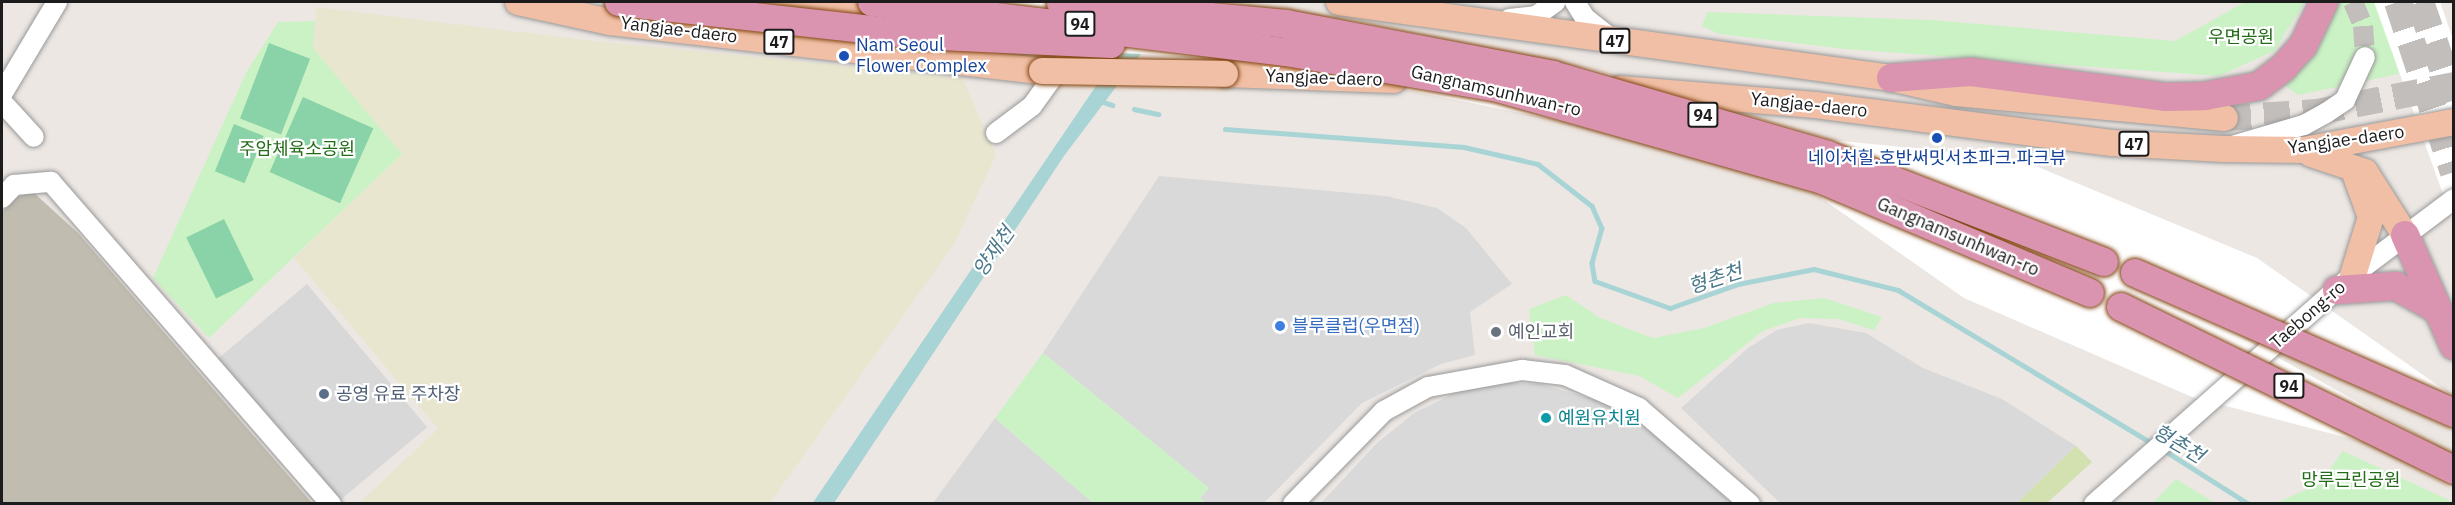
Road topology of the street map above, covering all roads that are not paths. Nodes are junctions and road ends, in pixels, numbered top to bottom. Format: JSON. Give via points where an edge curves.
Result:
{"nodes":[{"id":1,"x":57,"y":2,"type":"edge"},
{"id":2,"x":518,"y":2,"type":"edge"},
{"id":3,"x":619,"y":2,"type":"edge"},
{"id":4,"x":756,"y":2,"type":"edge"},
{"id":5,"x":872,"y":2,"type":"edge"},
{"id":6,"x":1050,"y":2,"type":"edge"},
{"id":7,"x":1107,"y":2,"type":"edge"},
{"id":8,"x":1175,"y":2,"type":"edge"},
{"id":9,"x":1339,"y":2,"type":"edge"},
{"id":10,"x":1555,"y":2,"type":"edge"},
{"id":11,"x":1575,"y":2,"type":"edge"},
{"id":12,"x":2325,"y":2,"type":"edge"},
{"id":13,"x":1473,"y":22,"type":"junction"},
{"id":14,"x":1286,"y":38,"type":"junction"},
{"id":15,"x":1616,"y":41,"type":"junction"},
{"id":16,"x":2365,"y":57,"type":"tunnel mouth"},
{"id":17,"x":1186,"y":72,"type":"junction"},
{"id":18,"x":1891,"y":78,"type":"junction"},
{"id":19,"x":2,"y":94,"type":"edge"},
{"id":20,"x":2,"y":102,"type":"edge"},
{"id":21,"x":2225,"y":118,"type":"tunnel mouth"},
{"id":22,"x":2454,"y":122,"type":"edge"},
{"id":23,"x":996,"y":133,"type":"dead end"},
{"id":24,"x":34,"y":137,"type":"dead end"},
{"id":25,"x":2224,"y":149,"type":"junction"},
{"id":26,"x":2293,"y":150,"type":"junction"},
{"id":27,"x":2345,"y":161,"type":"junction"},
{"id":28,"x":8,"y":192,"type":"edge"},
{"id":29,"x":2454,"y":200,"type":"edge"},
{"id":30,"x":2405,"y":235,"type":"junction"},
{"id":31,"x":2104,"y":262,"type":"dead end"},
{"id":32,"x":2135,"y":273,"type":"dead end"},
{"id":33,"x":2345,"y":283,"type":"junction"},
{"id":34,"x":2090,"y":293,"type":"dead end"},
{"id":35,"x":2121,"y":307,"type":"dead end"},
{"id":36,"x":2435,"y":308,"type":"junction"},
{"id":37,"x":2454,"y":346,"type":"edge"},
{"id":38,"x":2454,"y":413,"type":"edge"},
{"id":39,"x":2454,"y":470,"type":"edge"},
{"id":40,"x":331,"y":504,"type":"edge"},
{"id":41,"x":1293,"y":504,"type":"edge"},
{"id":42,"x":1750,"y":504,"type":"edge"},
{"id":43,"x":2094,"y":504,"type":"edge"}],
"edges":[{"from":1,"to":19,"type":"street"},
{"from":2,"to":17,"type":"main road","name":"Yangjae-daero","number":"47","bridge":true,"via":[[610,22],[1042,71]]},
{"from":3,"to":14,"type":"highway","bridge":true,"via":[[919,35]]},
{"from":4,"to":17,"type":"main road","bridge":true,"via":[[911,19]]},
{"from":5,"to":14,"type":"highway","name":"Gangnamsunhwan-ro","number":"94","bridge":true},
{"from":6,"to":14,"type":"highway","name":"Gangnamsunhwan-ro","number":"94","bridge":true},
{"from":7,"to":23,"type":"street","via":[[1032,106]]},
{"from":8,"to":14,"type":"highway","bridge":true},
{"from":9,"to":13,"type":"main road","name":"Yangjae-daero","number":"47"},
{"from":10,"to":13,"type":"street","via":[[1536,16]]},
{"from":11,"to":15,"type":"street","via":[[1594,27]]},
{"from":12,"to":18,"type":"highway","via":[[2303,46],[2283,68],[2259,86],[2205,96],[2166,97],[1971,72]]},
{"from":13,"to":15,"type":"main road","name":"Yangjae-daero","number":"47"},
{"from":14,"to":31,"type":"highway","name":"Gangnamsunhwan-ro","number":"94","bridge":true,"via":[[1432,49],[1661,103],[1828,155]]},
{"from":14,"to":34,"type":"highway","name":"Gangnamsunhwan-ro","number":"94","bridge":true,"via":[[1674,134],[1820,179]]},
{"from":15,"to":18,"type":"main road","name":"Yangjae-daero","number":"47"},
{"from":16,"to":25,"type":"street","via":[[2345,100],[2326,113],[2304,125]]},
{"from":17,"to":25,"type":"main road","name":"Yangjae-daero","number":"47","bridge":true,"via":[[1660,90],[2112,143]]},
{"from":18,"to":21,"type":"main road","name":"Yangjae-daero","number":"47","via":[[1956,93]]},
{"from":20,"to":24,"type":"street"},
{"from":22,"to":26,"type":"main road","name":"Yangjae-daero","number":"47"},
{"from":25,"to":26,"type":"main road","name":"Yangjae-daero","number":"47"},
{"from":26,"to":27,"type":"main road"},
{"from":27,"to":30,"type":"main road","via":[[2373,179]]},
{"from":27,"to":33,"type":"main road","via":[[2363,185],[2371,211]]},
{"from":28,"to":40,"type":"street","via":[[51,182]]},
{"from":29,"to":30,"type":"street","name":"Taebong-ro"},
{"from":30,"to":33,"type":"street","name":"Taebong-ro"},
{"from":30,"to":36,"type":"highway"},
{"from":32,"to":38,"type":"highway","number":"94","bridge":true},
{"from":33,"to":36,"type":"highway","via":[[2396,286]]},
{"from":33,"to":43,"type":"street","name":"Taebong-ro"},
{"from":35,"to":39,"type":"highway","number":"94","bridge":true},
{"from":36,"to":37,"type":"highway"},
{"from":41,"to":42,"type":"street","via":[[1384,411],[1428,387],[1522,370],[1565,375],[1630,403],[1675,434]]}]}
